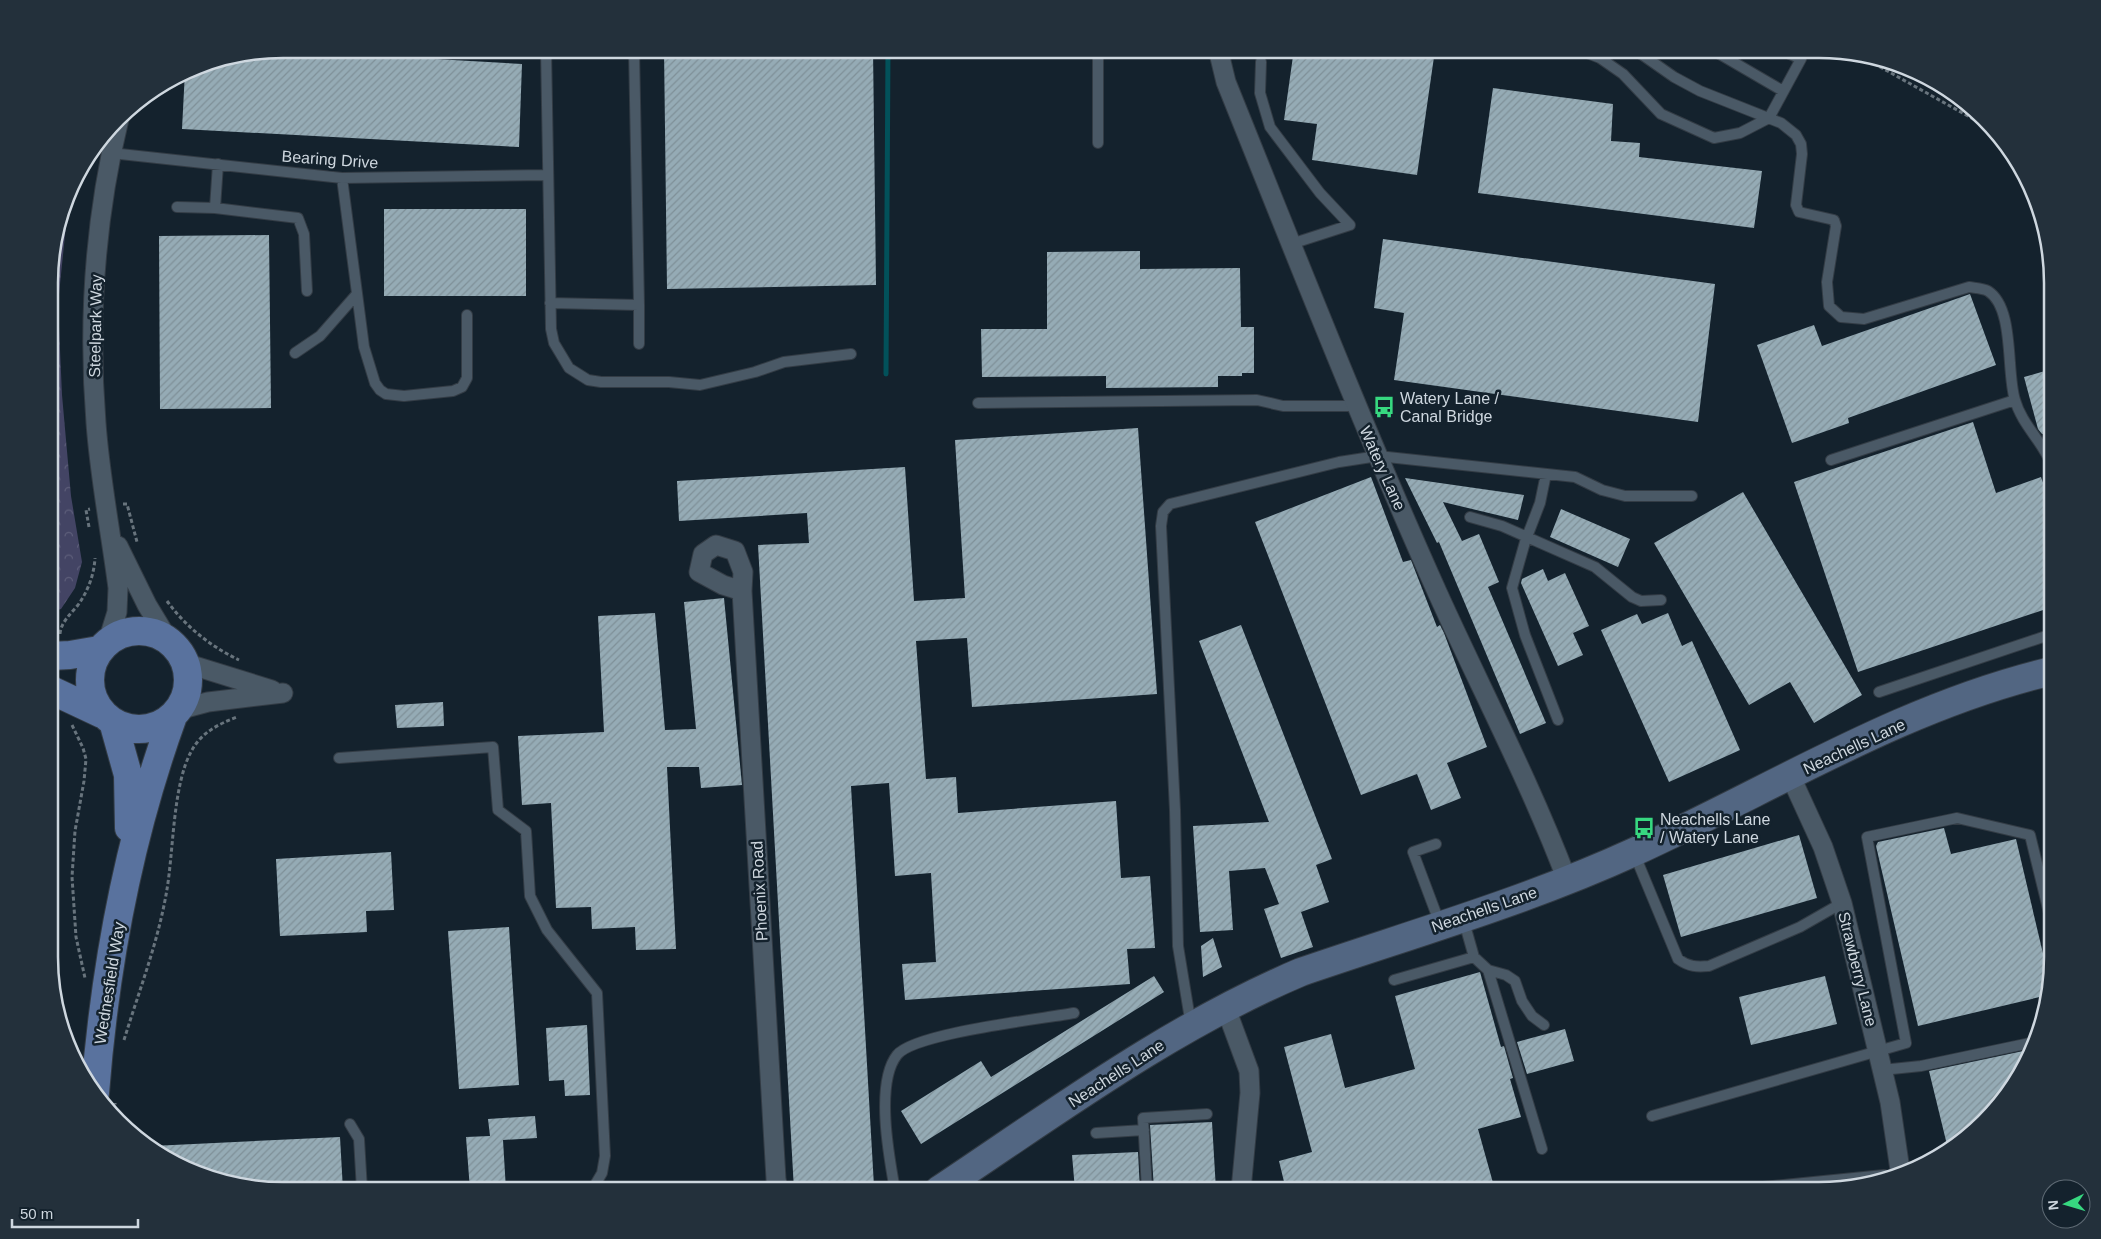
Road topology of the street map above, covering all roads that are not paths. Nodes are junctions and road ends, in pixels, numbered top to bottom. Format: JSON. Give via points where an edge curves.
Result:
{"nodes":[{"id":1,"x":546,"y":58,"type":"edge"},
{"id":2,"x":634,"y":58,"type":"edge"},
{"id":3,"x":1098,"y":58,"type":"edge"},
{"id":4,"x":1220,"y":58,"type":"edge"},
{"id":5,"x":1600,"y":58,"type":"edge"},
{"id":6,"x":1648,"y":58,"type":"edge"},
{"id":7,"x":1726,"y":58,"type":"edge"},
{"id":8,"x":1798,"y":58,"type":"edge"},
{"id":9,"x":1261,"y":62,"type":"dead end"},
{"id":10,"x":1783,"y":91,"type":"junction"},
{"id":11,"x":1769,"y":118,"type":"junction"},
{"id":12,"x":116,"y":130,"type":"edge"},
{"id":13,"x":1098,"y":142,"type":"dead end"},
{"id":14,"x":111,"y":153,"type":"junction"},
{"id":15,"x":218,"y":164,"type":"junction"},
{"id":16,"x":548,"y":175,"type":"junction"},
{"id":17,"x":342,"y":178,"type":"junction"},
{"id":18,"x":177,"y":207,"type":"dead end"},
{"id":19,"x":215,"y":208,"type":"junction"},
{"id":20,"x":1291,"y":244,"type":"junction"},
{"id":21,"x":307,"y":291,"type":"dead end"},
{"id":22,"x":356,"y":295,"type":"junction"},
{"id":23,"x":550,"y":303,"type":"junction"},
{"id":24,"x":639,"y":305,"type":"junction"},
{"id":25,"x":467,"y":315,"type":"dead end"},
{"id":26,"x":639,"y":344,"type":"dead end"},
{"id":27,"x":295,"y":353,"type":"dead end"},
{"id":28,"x":851,"y":354,"type":"dead end"},
{"id":29,"x":2015,"y":400,"type":"junction"},
{"id":30,"x":978,"y":403,"type":"dead end"},
{"id":31,"x":1356,"y":406,"type":"junction"},
{"id":32,"x":2044,"y":449,"type":"edge"},
{"id":33,"x":1378,"y":456,"type":"junction"},
{"id":34,"x":1831,"y":460,"type":"dead end"},
{"id":35,"x":1546,"y":474,"type":"junction"},
{"id":36,"x":1692,"y":496,"type":"dead end"},
{"id":37,"x":1470,"y":517,"type":"dead end"},
{"id":38,"x":112,"y":533,"type":"junction"},
{"id":39,"x":1527,"y":537,"type":"junction"},
{"id":40,"x":742,"y":592,"type":"dead end"},
{"id":41,"x":1662,"y":600,"type":"dead end"},
{"id":42,"x":2044,"y":637,"type":"edge"},
{"id":43,"x":167,"y":638,"type":"junction"},
{"id":44,"x":104,"y":645,"type":"junction"},
{"id":45,"x":58,"y":656,"type":"edge"},
{"id":46,"x":186,"y":663,"type":"junction"},
{"id":47,"x":2044,"y":673,"type":"edge"},
{"id":48,"x":1879,"y":692,"type":"dead end"},
{"id":49,"x":58,"y":694,"type":"edge"},
{"id":50,"x":175,"y":713,"type":"junction"},
{"id":51,"x":108,"y":720,"type":"junction"},
{"id":52,"x":1558,"y":720,"type":"dead end"},
{"id":53,"x":339,"y":758,"type":"dead end"},
{"id":54,"x":1790,"y":775,"type":"junction"},
{"id":55,"x":1436,"y":844,"type":"dead end"},
{"id":56,"x":1634,"y":852,"type":"junction"},
{"id":57,"x":126,"y":874,"type":"junction"},
{"id":58,"x":1568,"y":880,"type":"junction"},
{"id":59,"x":2044,"y":892,"type":"edge"},
{"id":60,"x":1842,"y":903,"type":"junction"},
{"id":61,"x":1451,"y":921,"type":"junction"},
{"id":62,"x":1474,"y":957,"type":"junction"},
{"id":63,"x":1488,"y":970,"type":"junction"},
{"id":64,"x":1394,"y":980,"type":"dead end"},
{"id":65,"x":1225,"y":1006,"type":"junction"},
{"id":66,"x":1074,"y":1013,"type":"dead end"},
{"id":67,"x":1191,"y":1025,"type":"junction"},
{"id":68,"x":1544,"y":1025,"type":"dead end"},
{"id":69,"x":2026,"y":1044,"type":"edge"},
{"id":70,"x":1877,"y":1050,"type":"junction"},
{"id":71,"x":1882,"y":1070,"type":"junction"},
{"id":72,"x":105,"y":1095,"type":"edge"},
{"id":73,"x":1207,"y":1114,"type":"dead end"},
{"id":74,"x":1652,"y":1116,"type":"dead end"},
{"id":75,"x":350,"y":1124,"type":"dead end"},
{"id":76,"x":1144,"y":1130,"type":"junction"},
{"id":77,"x":1096,"y":1133,"type":"dead end"},
{"id":78,"x":1542,"y":1149,"type":"dead end"},
{"id":79,"x":1900,"y":1166,"type":"edge"},
{"id":80,"x":1870,"y":1175,"type":"edge"},
{"id":81,"x":362,"y":1182,"type":"edge"},
{"id":82,"x":597,"y":1182,"type":"edge"},
{"id":83,"x":777,"y":1182,"type":"edge"},
{"id":84,"x":894,"y":1182,"type":"edge"},
{"id":85,"x":951,"y":1182,"type":"edge"},
{"id":86,"x":1147,"y":1182,"type":"edge"},
{"id":87,"x":1242,"y":1182,"type":"edge"},
{"id":88,"x":1808,"y":1182,"type":"edge"}],
"edges":[{"from":1,"to":16,"type":"lane"},
{"from":2,"to":24,"type":"lane"},
{"from":3,"to":13,"type":"lane"},
{"from":4,"to":20,"type":"street","name":"Watery Lane","via":[[1226,82]]},
{"from":5,"to":11,"type":"lane","via":[[1623,74],[1662,114],[1714,138],[1740,133]]},
{"from":6,"to":11,"type":"lane","via":[[1700,91]]},
{"from":7,"to":10,"type":"lane"},
{"from":8,"to":10,"type":"lane"},
{"from":9,"to":20,"type":"lane","via":[[1260,93],[1270,127],[1320,193],[1350,225]]},
{"from":10,"to":11,"type":"lane"},
{"from":11,"to":29,"type":"lane","via":[[1781,122],[1802,144],[1796,205],[1799,212],[1834,220],[1836,226],[1827,282],[1829,306],[1841,317],[1864,320],[1969,287],[1987,290],[1998,300],[2005,321]]},
{"from":12,"to":14,"type":"street","name":"Steelpark Way"},
{"from":14,"to":15,"type":"lane","name":"Bearing Drive"},
{"from":14,"to":38,"type":"street","name":"Steelpark Way","via":[[97,243],[93,322],[96,423]]},
{"from":15,"to":17,"type":"lane","name":"Bearing Drive"},
{"from":15,"to":19,"type":"lane"},
{"from":16,"to":17,"type":"lane","name":"Bearing Drive"},
{"from":16,"to":23,"type":"lane"},
{"from":17,"to":22,"type":"lane"},
{"from":18,"to":19,"type":"lane"},
{"from":19,"to":21,"type":"lane","via":[[298,218],[304,234]]},
{"from":20,"to":31,"type":"street","name":"Watery Lane"},
{"from":22,"to":25,"type":"lane","via":[[369,365],[376,383],[386,394],[404,396],[453,391],[462,387],[467,378]]},
{"from":22,"to":27,"type":"lane","via":[[320,336]]},
{"from":23,"to":24,"type":"lane"},
{"from":23,"to":28,"type":"lane","via":[[551,329],[560,357],[569,368],[588,380],[700,385],[784,362]]},
{"from":24,"to":26,"type":"lane"},
{"from":29,"to":32,"type":"lane"},
{"from":29,"to":34,"type":"lane"},
{"from":30,"to":31,"type":"lane","via":[[1257,400],[1283,406]]},
{"from":31,"to":33,"type":"street","name":"Watery Lane"},
{"from":33,"to":35,"type":"lane"},
{"from":33,"to":58,"type":"street","name":"Watery Lane","via":[[1438,594],[1545,821]]},
{"from":33,"to":67,"type":"lane","via":[[1339,462],[1170,504],[1163,512],[1178,946]]},
{"from":35,"to":36,"type":"lane","via":[[1575,477],[1602,490],[1625,496]]},
{"from":35,"to":39,"type":"lane","via":[[1540,503]]},
{"from":37,"to":39,"type":"lane"},
{"from":38,"to":43,"type":"street","name":"Steelpark Way"},
{"from":38,"to":44,"type":"street","name":"Steelpark Way","via":[[118,588],[117,612]]},
{"from":39,"to":41,"type":"lane","via":[[1595,567],[1632,597],[1650,602]]},
{"from":39,"to":52,"type":"lane","via":[[1512,588],[1525,635]]},
{"from":40,"to":83,"type":"street","name":"Phoenix Road"},
{"from":42,"to":48,"type":"lane"},
{"from":43,"to":44,"type":"main road","via":[[147,631],[128,632]]},
{"from":43,"to":46,"type":"main road"},
{"from":44,"to":45,"type":"main road","via":[[70,656]]},
{"from":44,"to":51,"type":"main road","via":[[93,662],[91,680],[94,701]]},
{"from":46,"to":50,"type":"main road","via":[[186,697]]},
{"from":46,"to":50,"type":"street","via":[[283,694],[208,702]]},
{"from":47,"to":54,"type":"street","name":"Neachells Lane","via":[[1944,705]]},
{"from":49,"to":51,"type":"main road"},
{"from":50,"to":51,"type":"main road","via":[[156,728],[133,731]]},
{"from":50,"to":57,"type":"main road","name":"Wednesfield Way","via":[[157,760]]},
{"from":51,"to":57,"type":"main road","name":"Wednesfield Way","via":[[128,775]]},
{"from":53,"to":82,"type":"lane","via":[[494,747],[498,810],[526,831],[530,896],[547,930],[597,993],[605,1156]]},
{"from":54,"to":56,"type":"street","name":"Neachells Lane"},
{"from":54,"to":60,"type":"street","name":"Strawberry Lane","via":[[1823,847]]},
{"from":55,"to":61,"type":"lane","via":[[1412,852]]},
{"from":56,"to":58,"type":"street","name":"Neachells Lane"},
{"from":56,"to":60,"type":"lane","via":[[1678,960],[1686,965],[1709,966],[1800,927]]},
{"from":57,"to":72,"type":"main road","name":"Wednesfield Way","via":[[100,1028]]},
{"from":58,"to":61,"type":"street","name":"Neachells Lane"},
{"from":59,"to":70,"type":"lane","via":[[2030,835],[1956,818],[1867,837],[1906,1043]]},
{"from":60,"to":70,"type":"street","name":"Strawberry Lane"},
{"from":61,"to":62,"type":"lane"},
{"from":61,"to":65,"type":"street","name":"Neachells Lane","via":[[1301,972]]},
{"from":62,"to":63,"type":"lane"},
{"from":62,"to":64,"type":"lane"},
{"from":63,"to":68,"type":"lane","via":[[1506,974],[1514,981],[1532,1016]]},
{"from":63,"to":78,"type":"lane"},
{"from":65,"to":67,"type":"street","name":"Neachells Lane"},
{"from":65,"to":87,"type":"street","via":[[1249,1071]]},
{"from":66,"to":84,"type":"lane","via":[[931,1038],[903,1049],[896,1056],[886,1083]]},
{"from":67,"to":85,"type":"street","name":"Neachells Lane"},
{"from":69,"to":71,"type":"lane","via":[[1921,1066]]},
{"from":70,"to":71,"type":"street","name":"Strawberry Lane"},
{"from":70,"to":74,"type":"lane"},
{"from":71,"to":79,"type":"street","name":"Strawberry Lane","via":[[1895,1126]]},
{"from":73,"to":76,"type":"lane","via":[[1143,1118]]},
{"from":75,"to":81,"type":"lane","via":[[359,1139]]},
{"from":76,"to":77,"type":"lane"},
{"from":76,"to":86,"type":"lane"},
{"from":80,"to":88,"type":"lane"}]}
